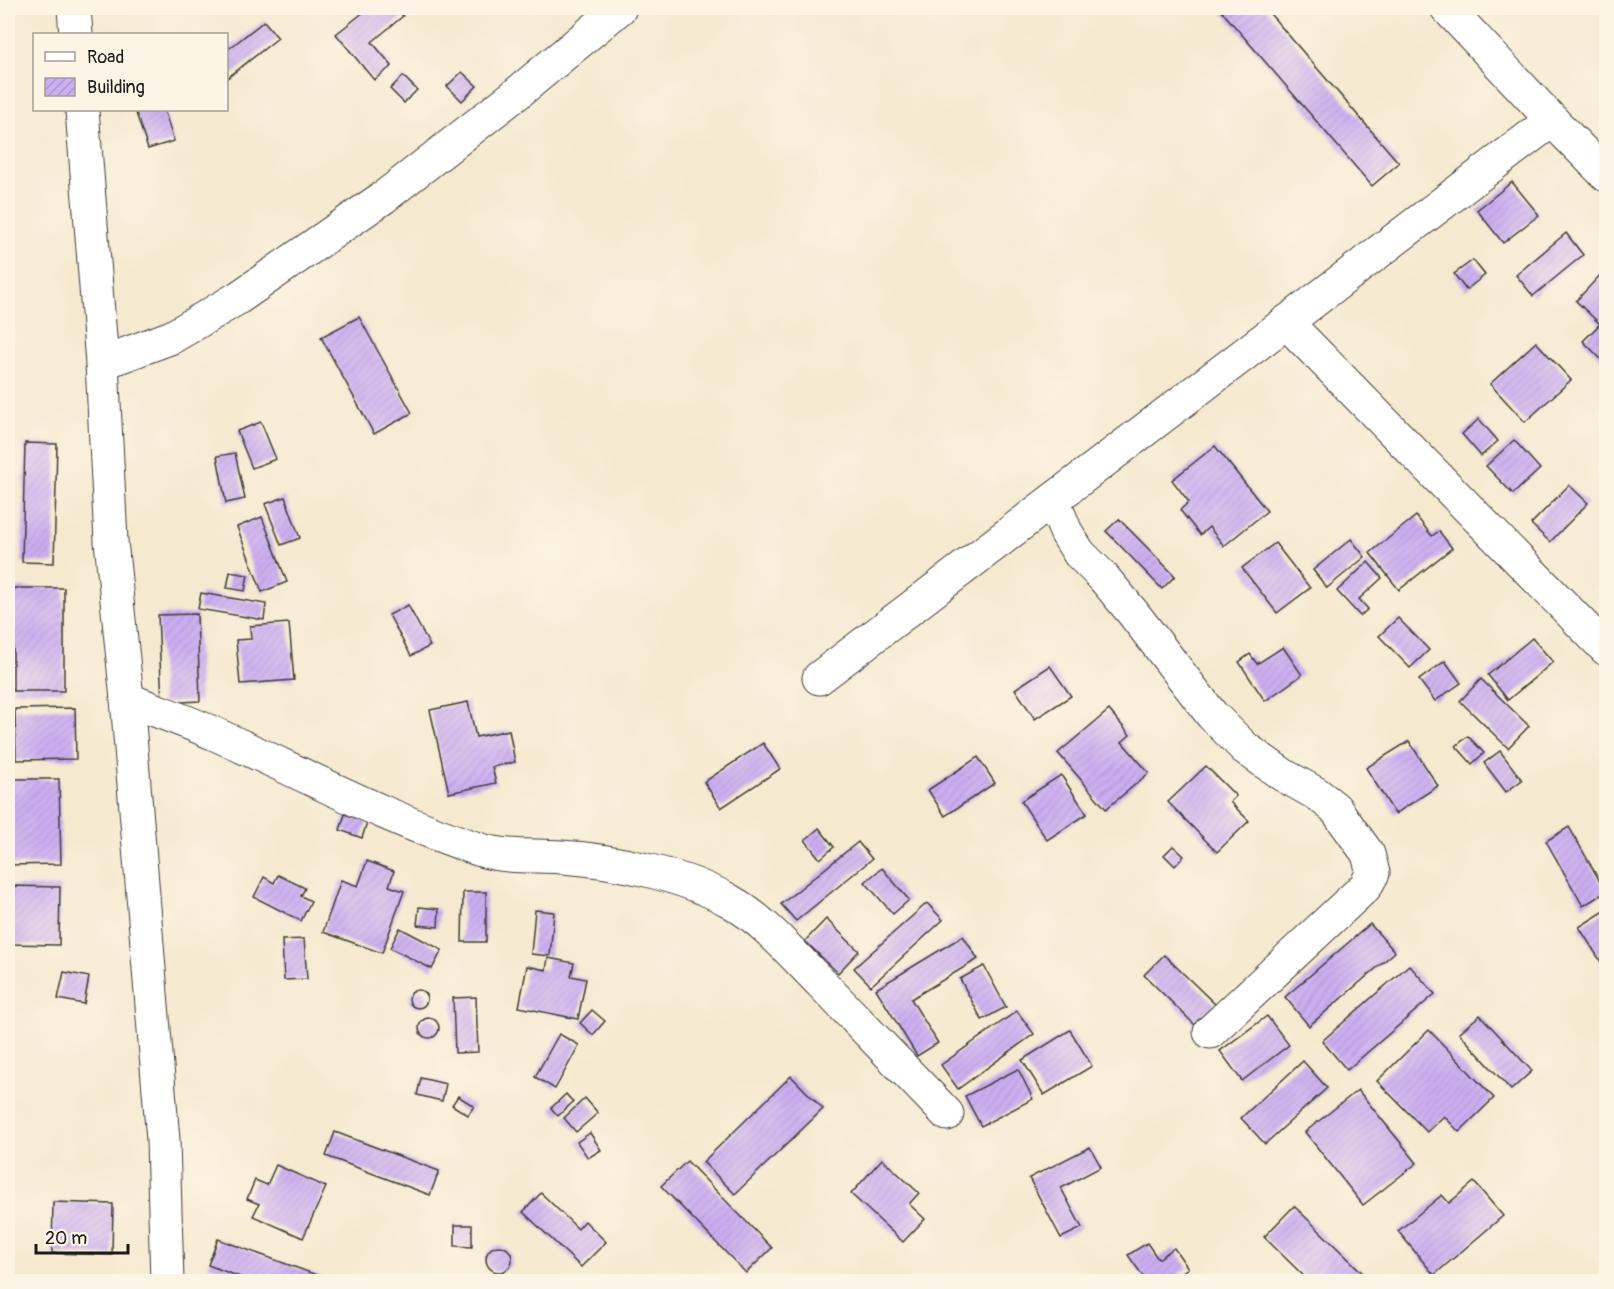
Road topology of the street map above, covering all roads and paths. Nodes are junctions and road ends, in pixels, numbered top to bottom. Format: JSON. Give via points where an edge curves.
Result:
{"nodes":[{"id":1,"x":74,"y":8,"type":"edge"},
{"id":2,"x":620,"y":8,"type":"edge"},
{"id":3,"x":1447,"y":8,"type":"edge"},
{"id":4,"x":76,"y":33,"type":"edge"},
{"id":5,"x":82,"y":111,"type":"edge"},
{"id":6,"x":1552,"y":120,"type":"junction"},
{"id":7,"x":1606,"y":174,"type":"edge"},
{"id":8,"x":1286,"y":322,"type":"junction"},
{"id":9,"x":102,"y":363,"type":"junction"},
{"id":10,"x":1053,"y":500,"type":"junction"},
{"id":11,"x":1606,"y":650,"type":"edge"},
{"id":12,"x":819,"y":678,"type":"dead end"},
{"id":13,"x":127,"y":699,"type":"junction"},
{"id":14,"x":1210,"y":1032,"type":"dead end"},
{"id":15,"x":947,"y":1114,"type":"dead end"},
{"id":16,"x":167,"y":1281,"type":"edge"}],
"edges":[{"from":1,"to":4,"type":"street"},
{"from":2,"to":9,"type":"street","via":[[384,197],[248,291],[172,337]]},
{"from":3,"to":6,"type":"street"},
{"from":5,"to":9,"type":"street"},
{"from":6,"to":7,"type":"street"},
{"from":6,"to":8,"type":"street"},
{"from":8,"to":10,"type":"street"},
{"from":8,"to":11,"type":"street"},
{"from":9,"to":13,"type":"street","via":[[111,541]]},
{"from":10,"to":12,"type":"street"},
{"from":10,"to":14,"type":"street","via":[[1079,553],[1133,613],[1212,715],[1245,748],[1335,808],[1368,854],[1373,873],[1365,887]]},
{"from":13,"to":15,"type":"street","via":[[212,732],[402,821],[484,851],[609,862],[699,887],[730,902],[798,960]]},
{"from":13,"to":16,"type":"street","via":[[163,1140]]}]}
